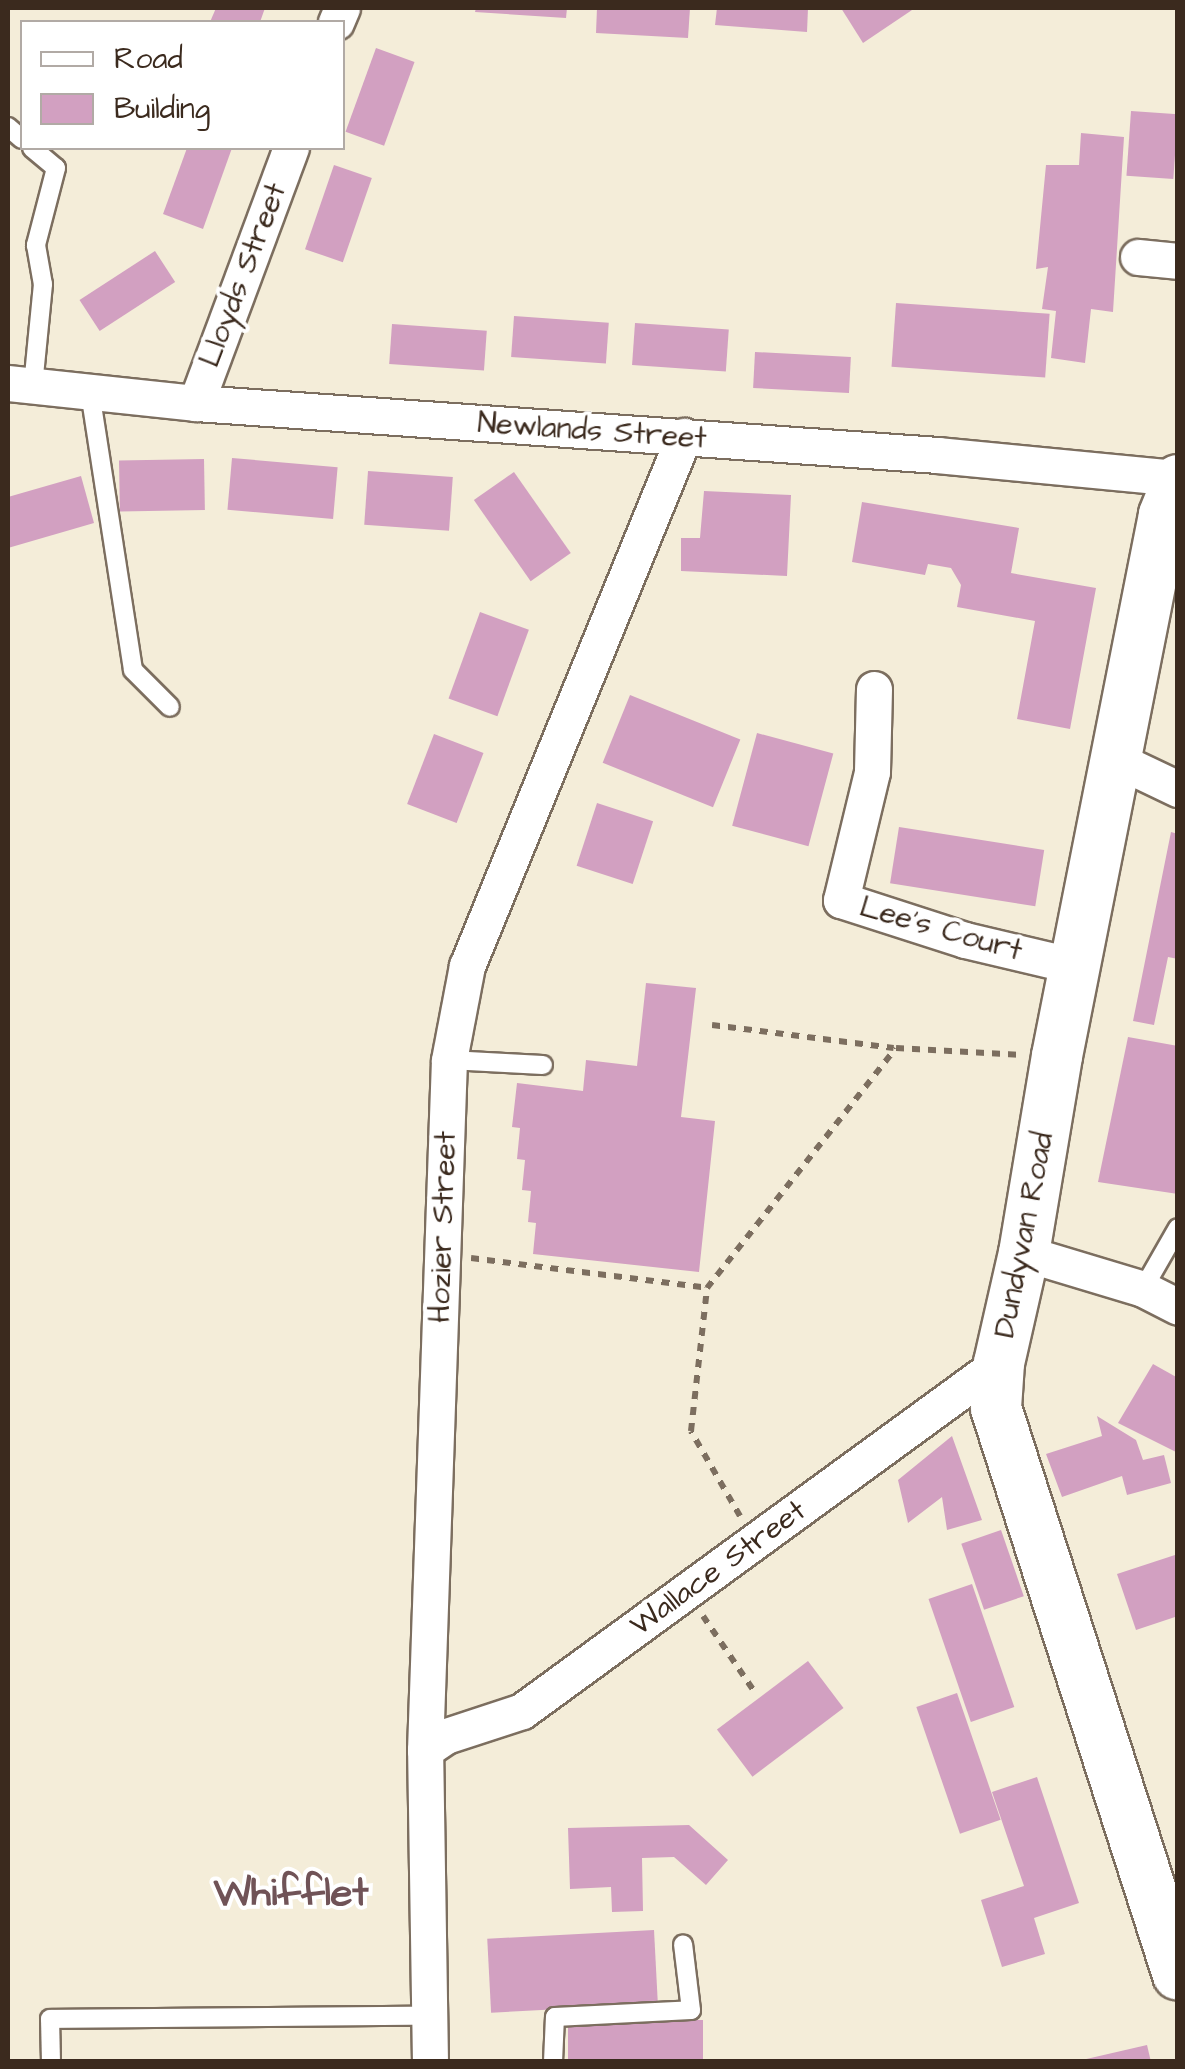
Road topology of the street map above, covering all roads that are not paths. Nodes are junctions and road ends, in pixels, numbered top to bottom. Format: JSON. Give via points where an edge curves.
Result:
{"nodes":[{"id":1,"x":34,"y":150,"type":"edge"},
{"id":2,"x":290,"y":150,"type":"edge"},
{"id":3,"x":1138,"y":257,"type":"dead end"},
{"id":4,"x":1178,"y":261,"type":"edge"},
{"id":5,"x":20,"y":385,"type":"edge"},
{"id":6,"x":90,"y":392,"type":"junction"},
{"id":7,"x":196,"y":403,"type":"junction"},
{"id":8,"x":684,"y":436,"type":"junction"},
{"id":9,"x":1178,"y":479,"type":"edge"},
{"id":10,"x":874,"y":689,"type":"dead end"},
{"id":11,"x":170,"y":707,"type":"dead end"},
{"id":12,"x":1115,"y":759,"type":"junction"},
{"id":13,"x":1178,"y":790,"type":"edge"},
{"id":14,"x":1076,"y":966,"type":"junction"},
{"id":15,"x":450,"y":1060,"type":"junction"},
{"id":16,"x":544,"y":1066,"type":"dead end"},
{"id":17,"x":1178,"y":1228,"type":"edge"},
{"id":18,"x":1024,"y":1253,"type":"junction"},
{"id":19,"x":1143,"y":1288,"type":"junction"},
{"id":20,"x":1178,"y":1308,"type":"edge"},
{"id":21,"x":999,"y":1364,"type":"junction"},
{"id":22,"x":425,"y":1750,"type":"junction"},
{"id":23,"x":683,"y":1944,"type":"dead end"},
{"id":24,"x":1178,"y":1975,"type":"edge"},
{"id":25,"x":430,"y":2016,"type":"junction"},
{"id":26,"x":51,"y":2062,"type":"edge"},
{"id":27,"x":430,"y":2062,"type":"edge"},
{"id":28,"x":553,"y":2062,"type":"edge"}],
"edges":[{"from":1,"to":5,"type":"lane","via":[[56,168],[36,245],[43,284]]},
{"from":2,"to":7,"type":"street","name":"Lloyds Street"},
{"from":3,"to":4,"type":"street"},
{"from":5,"to":6,"type":"street","name":"Newlands Street"},
{"from":6,"to":7,"type":"street","name":"Newlands Street"},
{"from":6,"to":11,"type":"lane","via":[[134,670]]},
{"from":7,"to":8,"type":"street","name":"Newlands Street"},
{"from":8,"to":9,"type":"street","name":"Newlands Street"},
{"from":8,"to":15,"type":"street","name":"Hozier Street","via":[[467,966]]},
{"from":9,"to":12,"type":"main road","name":"Dundyvan Road","via":[[1164,515]]},
{"from":10,"to":14,"type":"street","name":"Lee's Court","via":[[872,772],[841,900]]},
{"from":12,"to":13,"type":"street"},
{"from":12,"to":14,"type":"main road","name":"Dundyvan Road"},
{"from":14,"to":18,"type":"main road","name":"Dundyvan Road"},
{"from":15,"to":16,"type":"lane"},
{"from":15,"to":22,"type":"street","name":"Hozier Street"},
{"from":17,"to":19,"type":"lane"},
{"from":18,"to":19,"type":"street"},
{"from":18,"to":21,"type":"main road","name":"Dundyvan Road"},
{"from":19,"to":20,"type":"street"},
{"from":21,"to":22,"type":"street","name":"Wallace Street","via":[[522,1711],[446,1736]]},
{"from":21,"to":24,"type":"main road","name":"Dundyvan Road","via":[[996,1408]]},
{"from":22,"to":25,"type":"street","name":"Hozier Street"},
{"from":23,"to":28,"type":"lane","via":[[691,2010],[555,2017]]},
{"from":25,"to":26,"type":"lane","via":[[50,2019]]},
{"from":25,"to":27,"type":"street","name":"Hozier Street"}]}
